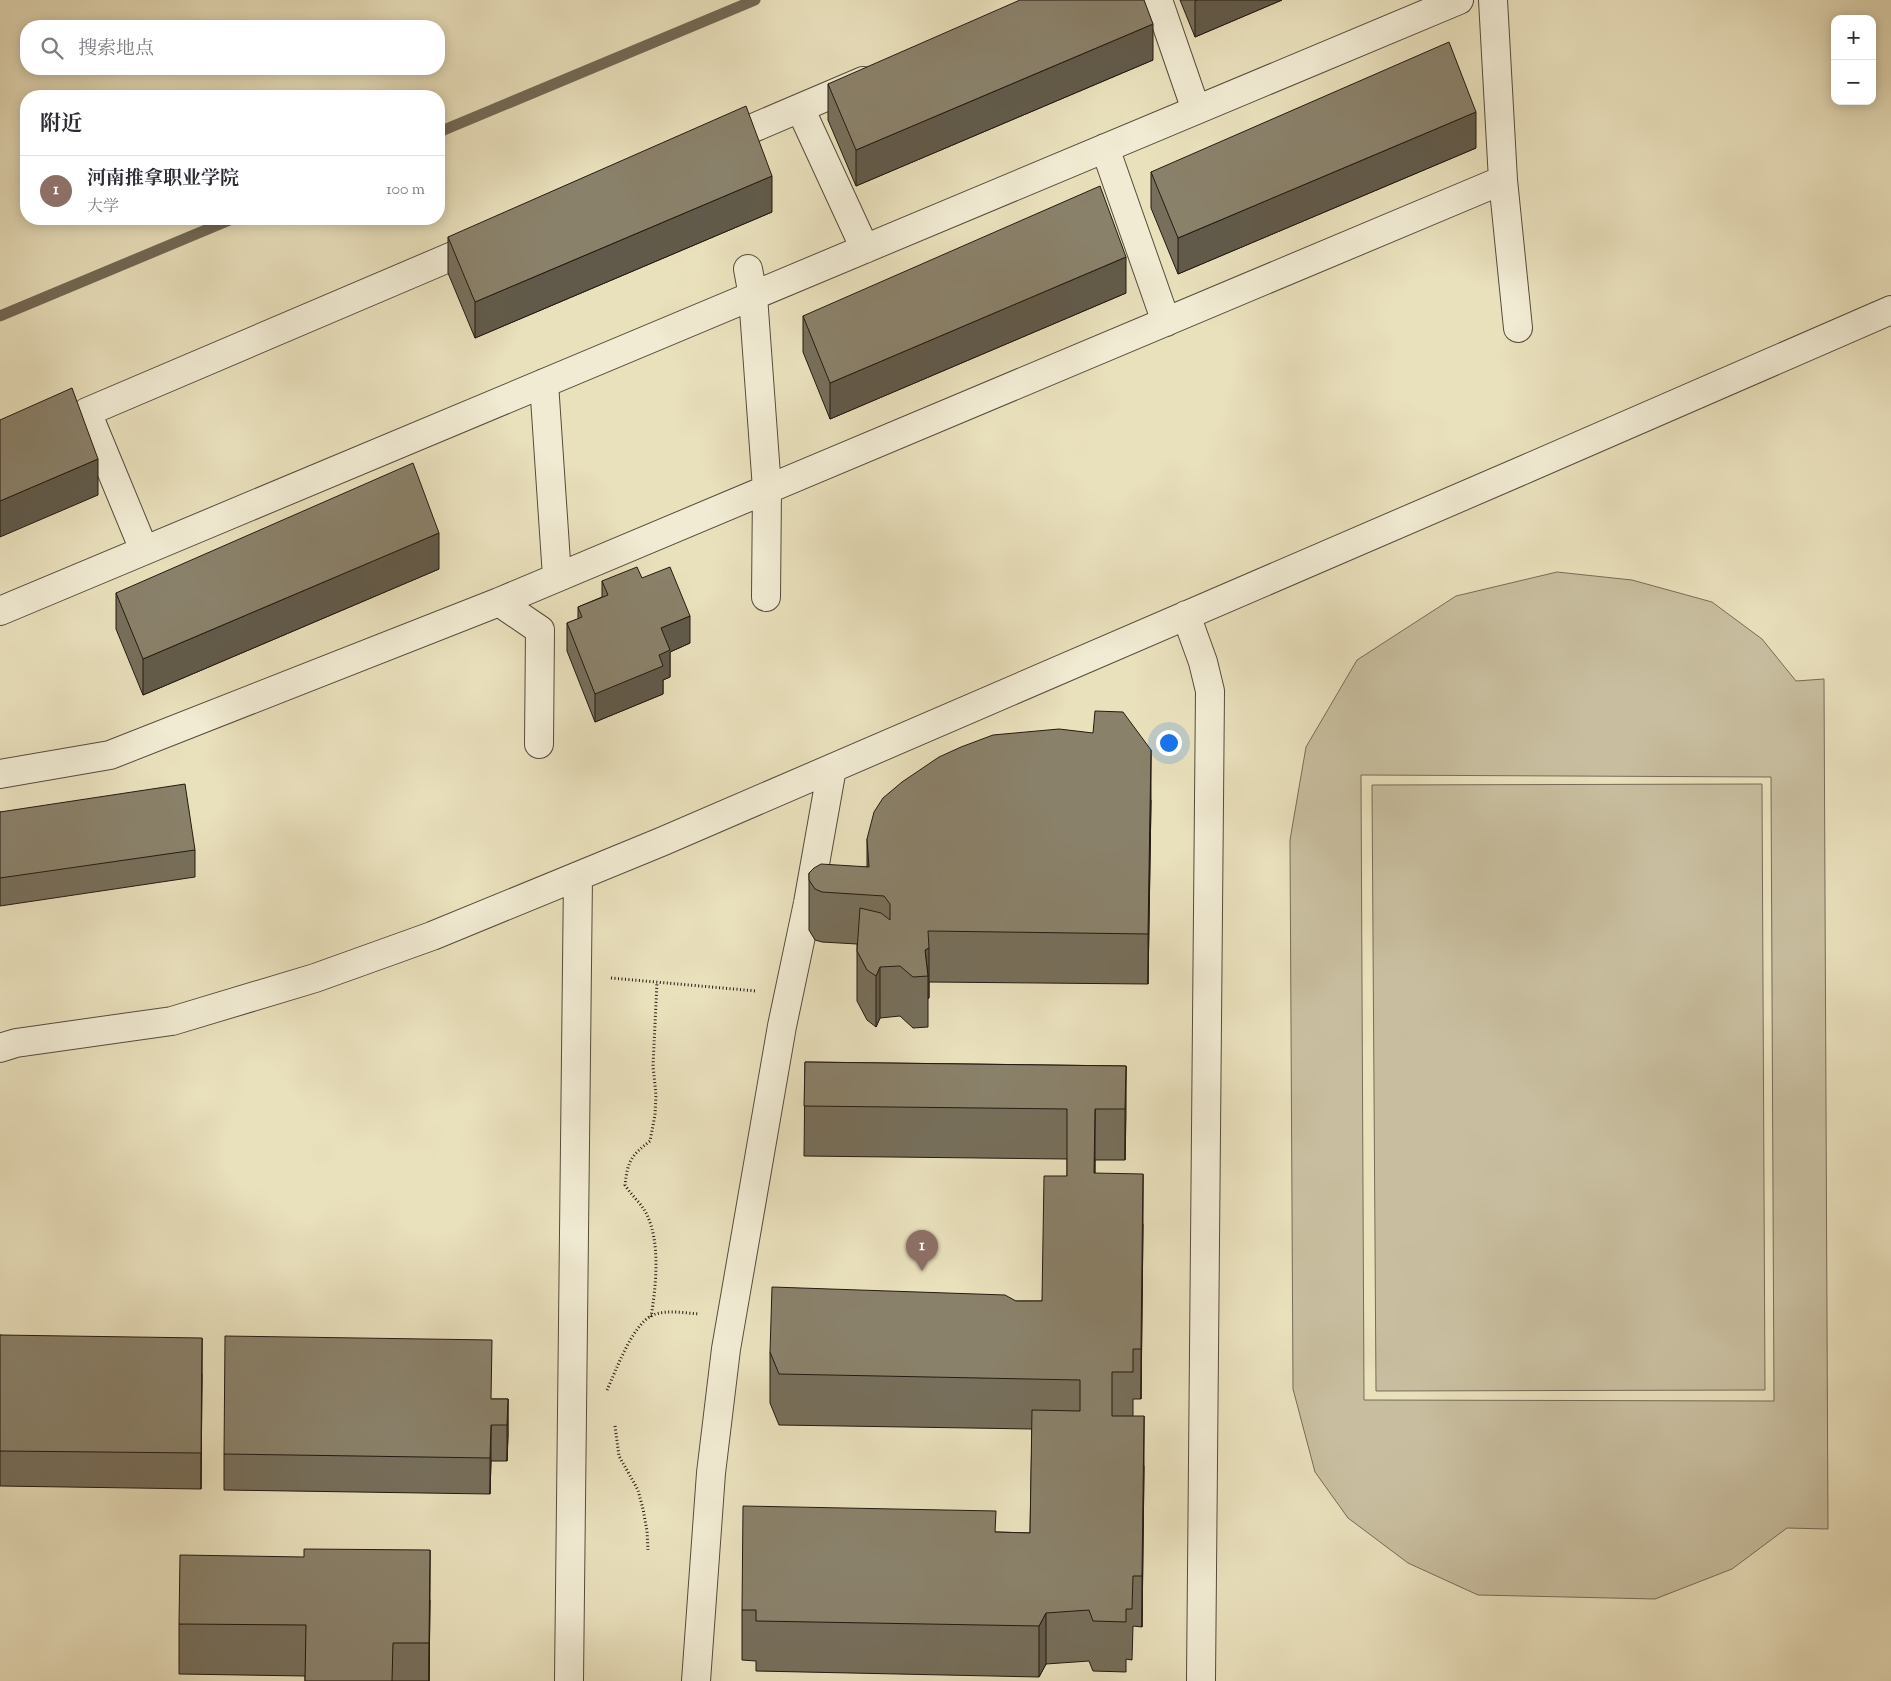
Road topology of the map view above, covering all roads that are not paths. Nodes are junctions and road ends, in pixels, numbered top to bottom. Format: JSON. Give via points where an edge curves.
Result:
{"nodes":[{"id":1,"x":1158,"y":0,"type":"edge"},
{"id":2,"x":1459,"y":0,"type":"edge"},
{"id":3,"x":1493,"y":0,"type":"edge"},
{"id":4,"x":881,"y":73,"type":"edge"},
{"id":5,"x":800,"y":108,"type":"junction"},
{"id":6,"x":1196,"y":110,"type":"junction"},
{"id":7,"x":1105,"y":148,"type":"junction"},
{"id":8,"x":700,"y":150,"type":"edge"},
{"id":9,"x":1503,"y":180,"type":"junction"},
{"id":10,"x":508,"y":232,"type":"edge"},
{"id":11,"x":865,"y":249,"type":"junction"},
{"id":12,"x":751,"y":283,"type":"junction"},
{"id":13,"x":1891,"y":310,"type":"edge"},
{"id":14,"x":1166,"y":322,"type":"junction"},
{"id":15,"x":1518,"y":328,"type":"dead end"},
{"id":16,"x":544,"y":383,"type":"junction"},
{"id":17,"x":767,"y":489,"type":"junction"},
{"id":18,"x":144,"y":550,"type":"junction"},
{"id":19,"x":557,"y":577,"type":"junction"},
{"id":20,"x":766,"y":597,"type":"dead end"},
{"id":21,"x":499,"y":602,"type":"junction"},
{"id":22,"x":0,"y":611,"type":"edge"},
{"id":23,"x":1186,"y":615,"type":"junction"},
{"id":24,"x":539,"y":744,"type":"dead end"},
{"id":25,"x":832,"y":768,"type":"junction"},
{"id":26,"x":0,"y":774,"type":"edge"},
{"id":27,"x":578,"y":876,"type":"junction"},
{"id":28,"x":0,"y":1048,"type":"edge"},
{"id":29,"x":569,"y":1681,"type":"edge"},
{"id":30,"x":696,"y":1681,"type":"edge"},
{"id":31,"x":1201,"y":1681,"type":"edge"}],
"edges":[{"from":1,"to":6,"type":"lane"},
{"from":2,"to":6,"type":"lane"},
{"from":3,"to":9,"type":"lane"},
{"from":4,"to":5,"type":"lane"},
{"from":5,"to":8,"type":"lane"},
{"from":5,"to":11,"type":"lane"},
{"from":6,"to":7,"type":"lane"},
{"from":7,"to":11,"type":"lane"},
{"from":7,"to":14,"type":"lane"},
{"from":9,"to":14,"type":"lane"},
{"from":9,"to":15,"type":"lane"},
{"from":10,"to":18,"type":"lane","via":[[87,412]]},
{"from":11,"to":12,"type":"lane"},
{"from":12,"to":16,"type":"lane"},
{"from":12,"to":17,"type":"lane"},
{"from":13,"to":23,"type":"lane"},
{"from":14,"to":17,"type":"lane"},
{"from":16,"to":18,"type":"lane"},
{"from":16,"to":19,"type":"lane"},
{"from":17,"to":19,"type":"lane"},
{"from":17,"to":20,"type":"lane"},
{"from":18,"to":22,"type":"lane"},
{"from":19,"to":21,"type":"lane"},
{"from":21,"to":24,"type":"lane","via":[[540,630]]},
{"from":21,"to":26,"type":"lane","via":[[110,755]]},
{"from":23,"to":25,"type":"lane"},
{"from":23,"to":31,"type":"lane","via":[[1204,662],[1210,691]]},
{"from":25,"to":27,"type":"lane"},
{"from":25,"to":30,"type":"lane","via":[[726,1349],[711,1473]]},
{"from":27,"to":28,"type":"lane","via":[[432,936],[315,978],[172,1021]]},
{"from":27,"to":29,"type":"lane"}]}
